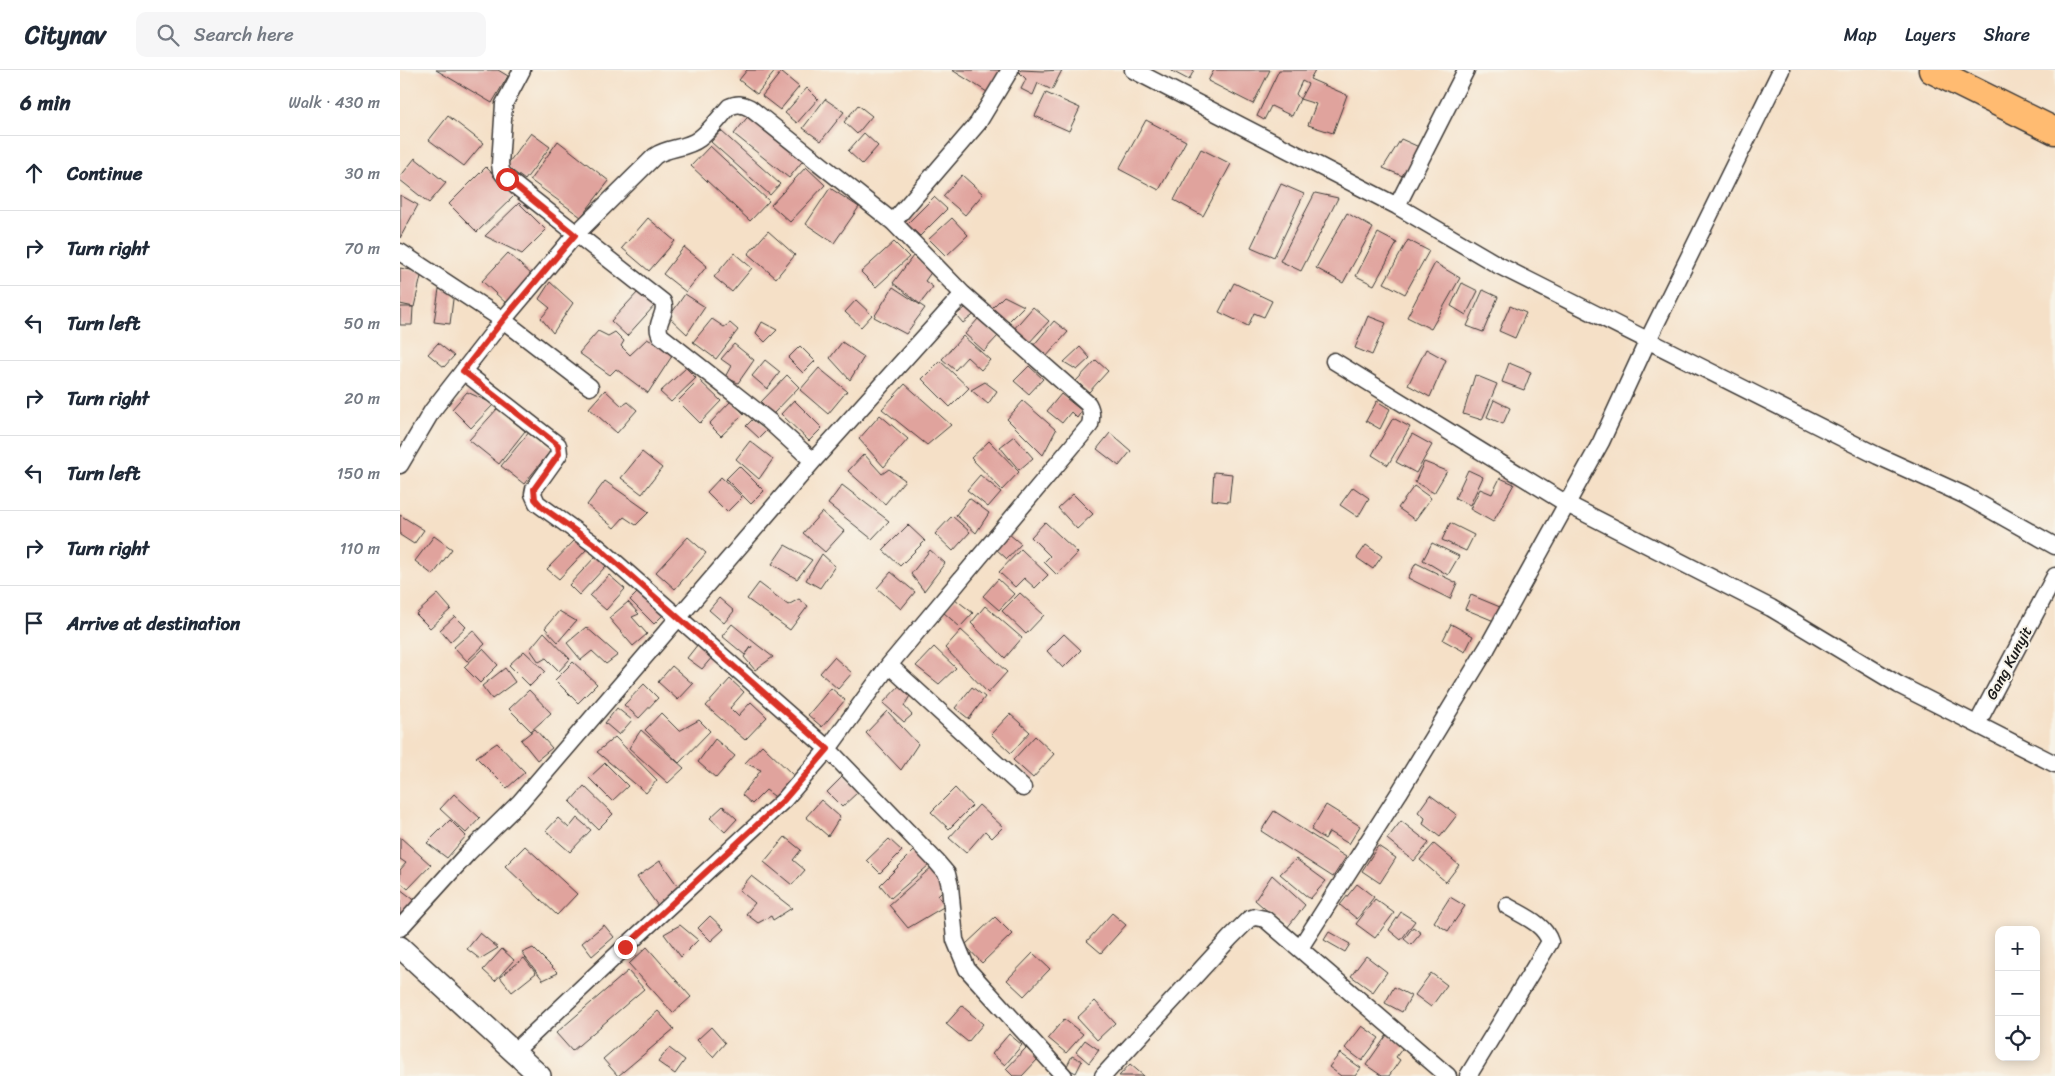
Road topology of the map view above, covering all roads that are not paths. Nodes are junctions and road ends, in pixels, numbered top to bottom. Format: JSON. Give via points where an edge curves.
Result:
{"nodes":[{"id":1,"x":522,"y":70,"type":"edge"},
{"id":2,"x":1010,"y":70,"type":"edge"},
{"id":3,"x":1133,"y":70,"type":"edge"},
{"id":4,"x":1466,"y":70,"type":"edge"},
{"id":5,"x":1781,"y":70,"type":"edge"},
{"id":6,"x":1932,"y":70,"type":"edge"},
{"id":7,"x":2055,"y":131,"type":"edge"},
{"id":8,"x":1397,"y":206,"type":"junction"},
{"id":9,"x":893,"y":222,"type":"junction"},
{"id":10,"x":575,"y":235,"type":"junction"},
{"id":11,"x":400,"y":252,"type":"edge"},
{"id":12,"x":963,"y":294,"type":"junction"},
{"id":13,"x":503,"y":320,"type":"junction"},
{"id":14,"x":1648,"y":340,"type":"junction"},
{"id":15,"x":1334,"y":361,"type":"dead end"},
{"id":16,"x":463,"y":371,"type":"junction"},
{"id":17,"x":590,"y":387,"type":"dead end"},
{"id":18,"x":813,"y":461,"type":"junction"},
{"id":19,"x":400,"y":465,"type":"edge"},
{"id":20,"x":1567,"y":504,"type":"junction"},
{"id":21,"x":2055,"y":546,"type":"edge"},
{"id":22,"x":2055,"y":576,"type":"edge"},
{"id":23,"x":679,"y":619,"type":"junction"},
{"id":24,"x":889,"y":666,"type":"junction"},
{"id":25,"x":1977,"y":724,"type":"junction"},
{"id":26,"x":828,"y":749,"type":"junction"},
{"id":27,"x":2055,"y":764,"type":"edge"},
{"id":28,"x":1023,"y":788,"type":"dead end"},
{"id":29,"x":1507,"y":906,"type":"dead end"},
{"id":30,"x":400,"y":928,"type":"edge"},
{"id":31,"x":400,"y":947,"type":"edge"},
{"id":32,"x":1300,"y":948,"type":"junction"},
{"id":33,"x":514,"y":1052,"type":"junction"},
{"id":34,"x":1474,"y":1074,"type":"edge"},
{"id":35,"x":540,"y":1076,"type":"edge"},
{"id":36,"x":1064,"y":1076,"type":"edge"},
{"id":37,"x":1102,"y":1076,"type":"edge"},
{"id":38,"x":1448,"y":1076,"type":"edge"}],
"edges":[{"from":1,"to":10,"type":"street","via":[[504,104],[501,171]]},
{"from":2,"to":9,"type":"street","via":[[978,123]]},
{"from":3,"to":8,"type":"street"},
{"from":4,"to":8,"type":"street"},
{"from":5,"to":14,"type":"street"},
{"from":6,"to":7,"type":"main road"},
{"from":8,"to":14,"type":"street","via":[[1498,265]]},
{"from":9,"to":10,"type":"street","via":[[750,108],[735,104],[699,139],[655,156]]},
{"from":9,"to":12,"type":"street"},
{"from":10,"to":13,"type":"street"},
{"from":10,"to":18,"type":"street","via":[[663,302],[665,309],[658,325],[661,336],[769,421]]},
{"from":11,"to":13,"type":"street"},
{"from":12,"to":18,"type":"street"},
{"from":12,"to":24,"type":"street","via":[[1088,404],[1092,417],[1090,425]]},
{"from":13,"to":16,"type":"street"},
{"from":13,"to":17,"type":"street"},
{"from":14,"to":20,"type":"street","via":[[1601,442]]},
{"from":14,"to":21,"type":"street","via":[[1878,456],[1964,495]]},
{"from":15,"to":20,"type":"street"},
{"from":16,"to":19,"type":"street","via":[[432,411]]},
{"from":16,"to":23,"type":"street","via":[[558,445],[559,454],[534,489],[537,503],[598,547]]},
{"from":18,"to":23,"type":"street"},
{"from":20,"to":25,"type":"street","via":[[1770,608],[1899,685]]},
{"from":20,"to":32,"type":"street","via":[[1487,648]]},
{"from":22,"to":25,"type":"street","name":"Gang Kunyit"},
{"from":23,"to":26,"type":"street"},
{"from":23,"to":30,"type":"street","via":[[520,802]]},
{"from":24,"to":26,"type":"street"},
{"from":24,"to":28,"type":"street"},
{"from":25,"to":27,"type":"street"},
{"from":26,"to":33,"type":"street","via":[[784,800]]},
{"from":26,"to":36,"type":"street","via":[[947,874],[955,940],[968,969]]},
{"from":29,"to":34,"type":"street","via":[[1541,926],[1550,942]]},
{"from":31,"to":33,"type":"street"},
{"from":32,"to":37,"type":"street","via":[[1265,919],[1249,919]]},
{"from":32,"to":38,"type":"street"},
{"from":33,"to":35,"type":"street"}]}
